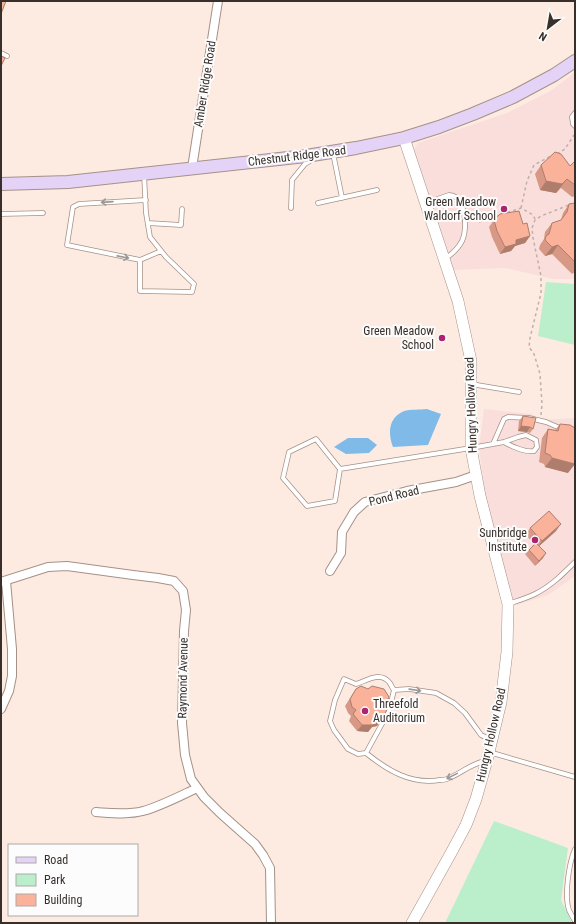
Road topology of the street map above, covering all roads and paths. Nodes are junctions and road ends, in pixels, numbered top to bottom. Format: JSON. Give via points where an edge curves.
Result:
{"nodes":[{"id":1,"x":218,"y":1,"type":"edge"},
{"id":2,"x":1,"y":53,"type":"edge"},
{"id":3,"x":7,"y":56,"type":"dead end"},
{"id":4,"x":575,"y":61,"type":"edge"},
{"id":5,"x":575,"y":113,"type":"edge"},
{"id":6,"x":575,"y":126,"type":"edge"},
{"id":7,"x":574,"y":135,"type":"dead end"},
{"id":8,"x":404,"y":138,"type":"junction"},
{"id":9,"x":332,"y":152,"type":"junction"},
{"id":10,"x":311,"y":155,"type":"junction"},
{"id":11,"x":192,"y":168,"type":"junction"},
{"id":12,"x":144,"y":174,"type":"junction"},
{"id":13,"x":1,"y":184,"type":"edge"},
{"id":14,"x":377,"y":190,"type":"dead end"},
{"id":15,"x":342,"y":198,"type":"junction"},
{"id":16,"x":146,"y":200,"type":"junction"},
{"id":17,"x":318,"y":203,"type":"dead end"},
{"id":18,"x":426,"y":203,"type":"junction"},
{"id":19,"x":571,"y":204,"type":"edge"},
{"id":20,"x":291,"y":208,"type":"dead end"},
{"id":21,"x":521,"y":208,"type":"junction"},
{"id":22,"x":182,"y":209,"type":"dead end"},
{"id":23,"x":44,"y":213,"type":"dead end"},
{"id":24,"x":1,"y":214,"type":"edge"},
{"id":25,"x":535,"y":220,"type":"junction"},
{"id":26,"x":479,"y":222,"type":"dead end"},
{"id":27,"x":148,"y":223,"type":"junction"},
{"id":28,"x":161,"y":251,"type":"junction"},
{"id":29,"x":444,"y":259,"type":"junction"},
{"id":30,"x":140,"y":260,"type":"junction"},
{"id":31,"x":471,"y":384,"type":"junction"},
{"id":32,"x":519,"y":392,"type":"dead end"},
{"id":33,"x":540,"y":420,"type":"junction"},
{"id":34,"x":565,"y":431,"type":"edge"},
{"id":35,"x":504,"y":442,"type":"junction"},
{"id":36,"x":493,"y":444,"type":"junction"},
{"id":37,"x":471,"y":448,"type":"junction"},
{"id":38,"x":340,"y":469,"type":"junction"},
{"id":39,"x":476,"y":475,"type":"junction"},
{"id":40,"x":575,"y":562,"type":"edge"},
{"id":41,"x":330,"y":571,"type":"dead end"},
{"id":42,"x":3,"y":582,"type":"edge"},
{"id":43,"x":508,"y":604,"type":"junction"},
{"id":44,"x":394,"y":690,"type":"junction"},
{"id":45,"x":1,"y":708,"type":"edge"},
{"id":46,"x":492,"y":740,"type":"junction"},
{"id":47,"x":366,"y":753,"type":"junction"},
{"id":48,"x":488,"y":756,"type":"junction"},
{"id":49,"x":575,"y":777,"type":"edge"},
{"id":50,"x":197,"y":788,"type":"junction"},
{"id":51,"x":96,"y":812,"type":"dead end"},
{"id":52,"x":575,"y":848,"type":"edge"},
{"id":53,"x":575,"y":921,"type":"edge"},
{"id":54,"x":271,"y":923,"type":"edge"},
{"id":55,"x":412,"y":923,"type":"edge"}],
"edges":[{"from":1,"to":11,"type":"street","name":"Amber Ridge Road"},
{"from":2,"to":3,"type":"lane"},
{"from":4,"to":8,"type":"main road","name":"Chestnut Ridge Road","via":[[513,97],[439,127]]},
{"from":5,"to":6,"type":"lane","via":[[572,117]]},
{"from":7,"to":21,"type":"path","via":[[565,149],[534,165],[527,181]]},
{"from":8,"to":9,"type":"main road","name":"Chestnut Ridge Road"},
{"from":8,"to":18,"type":"street","name":"Hungry Hollow Road"},
{"from":9,"to":10,"type":"main road","name":"Chestnut Ridge Road"},
{"from":9,"to":15,"type":"lane"},
{"from":10,"to":11,"type":"main road","name":"Chestnut Ridge Road"},
{"from":10,"to":20,"type":"lane","via":[[310,161],[292,180]]},
{"from":11,"to":12,"type":"main road","name":"Chestnut Ridge Road"},
{"from":12,"to":13,"type":"main road","name":"Chestnut Ridge Road","via":[[68,182]]},
{"from":12,"to":16,"type":"lane"},
{"from":14,"to":15,"type":"lane"},
{"from":15,"to":17,"type":"lane"},
{"from":16,"to":27,"type":"lane"},
{"from":16,"to":30,"type":"lane","one_way":true,"via":[[79,204],[73,207],[67,245]]},
{"from":18,"to":29,"type":"street","name":"Hungry Hollow Road"},
{"from":18,"to":29,"type":"lane","via":[[453,195],[459,200],[462,208],[466,230],[464,236],[457,250]]},
{"from":19,"to":25,"type":"path"},
{"from":21,"to":25,"type":"path"},
{"from":21,"to":26,"type":"path"},
{"from":22,"to":27,"type":"lane","via":[[181,225]]},
{"from":23,"to":24,"type":"lane"},
{"from":25,"to":33,"type":"path","via":[[532,228],[541,276],[541,293],[529,347],[540,374]]},
{"from":27,"to":28,"type":"lane","via":[[150,237]]},
{"from":28,"to":30,"type":"lane"},
{"from":28,"to":30,"type":"lane","via":[[194,284],[192,292],[140,291]]},
{"from":29,"to":31,"type":"street","name":"Hungry Hollow Road","via":[[458,301],[471,361]]},
{"from":31,"to":32,"type":"lane"},
{"from":31,"to":37,"type":"street","name":"Hungry Hollow Road"},
{"from":33,"to":34,"type":"lane"},
{"from":33,"to":36,"type":"lane","via":[[508,417],[504,419]]},
{"from":35,"to":35,"type":"lane","via":[[530,452],[537,447],[536,440],[526,435]]},
{"from":35,"to":36,"type":"lane"},
{"from":36,"to":37,"type":"lane"},
{"from":37,"to":38,"type":"lane"},
{"from":37,"to":39,"type":"street","name":"Hungry Hollow Road"},
{"from":38,"to":38,"type":"lane","via":[[335,501],[307,506],[283,478],[290,452],[316,439]]},
{"from":39,"to":41,"type":"street","name":"Pond Road","via":[[456,482],[365,502],[354,512],[342,532],[341,553]]},
{"from":39,"to":43,"type":"street","name":"Hungry Hollow Road"},
{"from":40,"to":43,"type":"lane","via":[[544,589]]},
{"from":42,"to":45,"type":"street","via":[[12,649],[12,676],[9,691]]},
{"from":42,"to":50,"type":"street","name":"Raymond Avenue","via":[[48,567],[67,566],[174,581],[183,591],[186,610],[182,723],[185,755],[191,779]]},
{"from":43,"to":46,"type":"street","name":"Hungry Hollow Road","via":[[507,652],[501,702]]},
{"from":44,"to":46,"type":"lane","one_way":true,"via":[[409,689],[436,693],[454,703],[481,735]]},
{"from":44,"to":47,"type":"lane","via":[[389,711]]},
{"from":44,"to":47,"type":"lane","via":[[388,681],[375,676],[356,684],[344,679],[338,692],[330,720],[334,730],[348,749],[358,754]]},
{"from":46,"to":48,"type":"street","name":"Hungry Hollow Road"},
{"from":48,"to":47,"type":"lane","one_way":true,"via":[[448,779],[431,782],[399,775]]},
{"from":48,"to":49,"type":"lane"},
{"from":48,"to":55,"type":"street","name":"Hungry Hollow Road","via":[[466,825]]},
{"from":50,"to":51,"type":"street","via":[[142,811]]},
{"from":50,"to":54,"type":"street","name":"Raymond Avenue","via":[[264,855],[270,868]]},
{"from":52,"to":53,"type":"lane","via":[[568,874],[567,896],[569,909]]}]}
